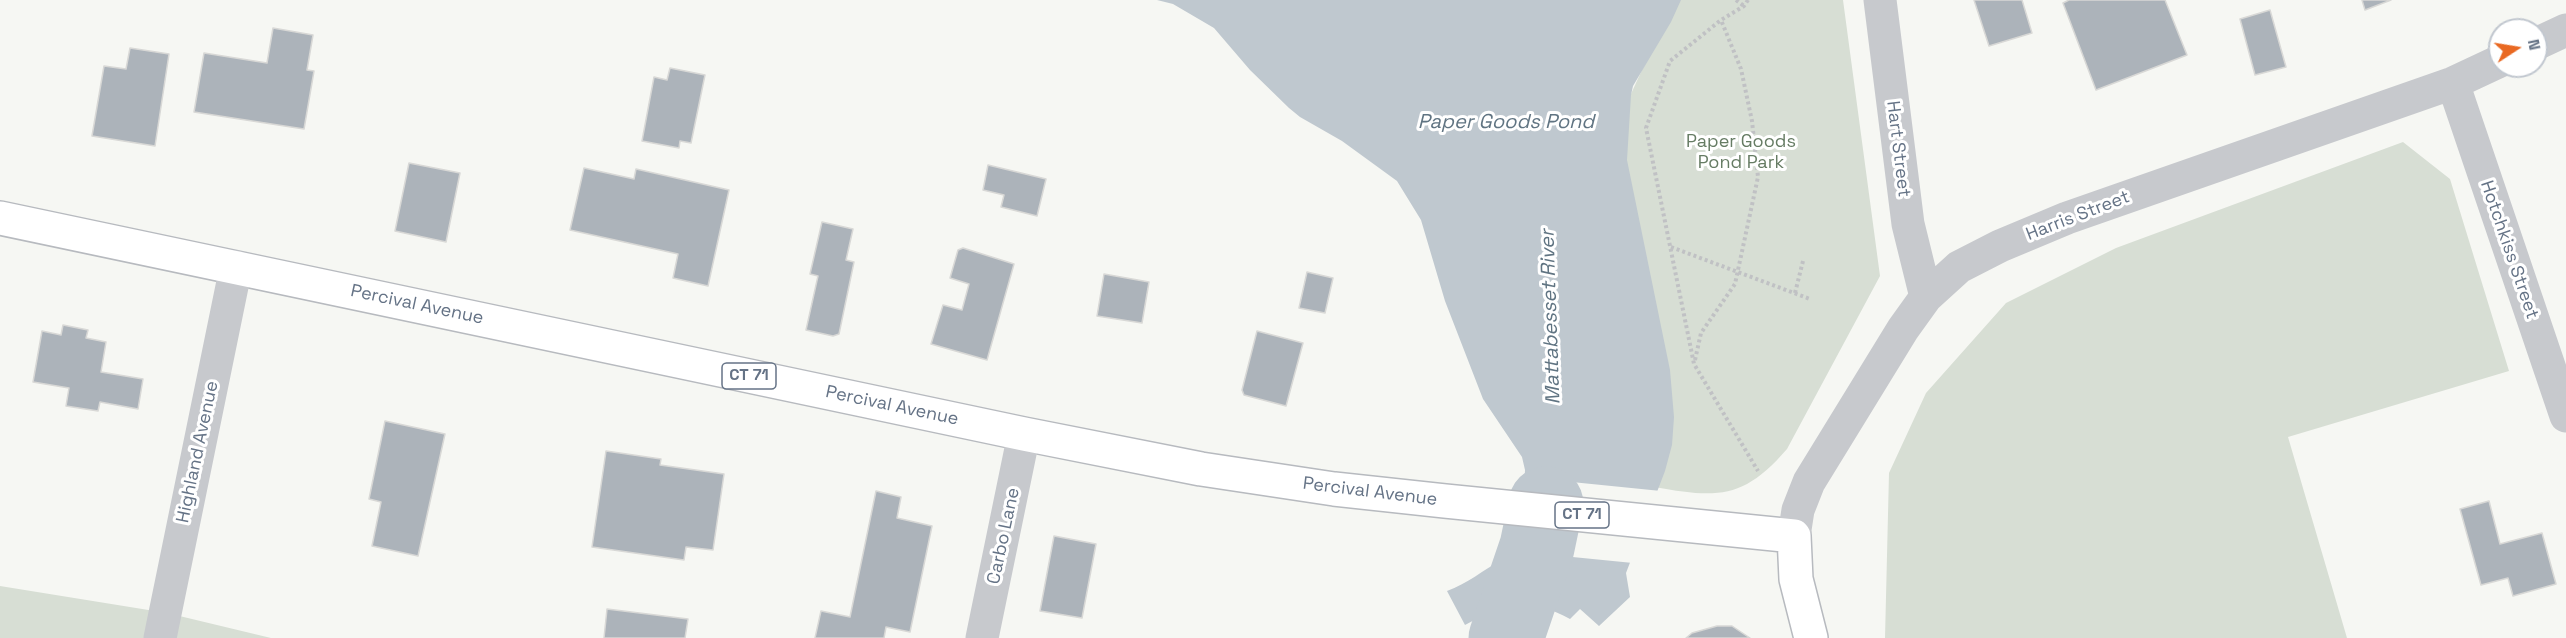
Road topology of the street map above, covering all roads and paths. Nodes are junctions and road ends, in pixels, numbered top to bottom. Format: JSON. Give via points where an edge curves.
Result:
{"nodes":[{"id":1,"x":1736,"y":0,"type":"edge"},
{"id":2,"x":1748,"y":0,"type":"edge"},
{"id":3,"x":1880,"y":0,"type":"edge"},
{"id":4,"x":1744,"y":6,"type":"junction"},
{"id":5,"x":1721,"y":20,"type":"junction"},
{"id":6,"x":2566,"y":30,"type":"edge"},
{"id":7,"x":2548,"y":38,"type":"edge"},
{"id":8,"x":2488,"y":67,"type":"edge"},
{"id":9,"x":2453,"y":83,"type":"junction"},
{"id":10,"x":0,"y":218,"type":"edge"},
{"id":11,"x":1670,"y":246,"type":"junction"},
{"id":12,"x":1803,"y":261,"type":"dead end"},
{"id":13,"x":236,"y":267,"type":"junction"},
{"id":14,"x":1737,"y":272,"type":"junction"},
{"id":15,"x":1795,"y":293,"type":"junction"},
{"id":16,"x":1926,"y":297,"type":"junction"},
{"id":17,"x":1810,"y":299,"type":"dead end"},
{"id":18,"x":1694,"y":364,"type":"junction"},
{"id":19,"x":2566,"y":416,"type":"edge"},
{"id":20,"x":1024,"y":434,"type":"junction"},
{"id":21,"x":1758,"y":471,"type":"dead end"},
{"id":22,"x":1794,"y":536,"type":"junction"},
{"id":23,"x":160,"y":638,"type":"edge"},
{"id":24,"x":982,"y":638,"type":"edge"},
{"id":25,"x":1811,"y":638,"type":"edge"}],
"edges":[{"from":1,"to":4,"type":"path"},
{"from":2,"to":4,"type":"path"},
{"from":3,"to":16,"type":"street","name":"Hart Street","via":[[1908,224]]},
{"from":4,"to":5,"type":"path"},
{"from":5,"to":11,"type":"path","via":[[1670,61],[1646,128]]},
{"from":5,"to":14,"type":"path","via":[[1741,69],[1758,177]]},
{"from":6,"to":7,"type":"street"},
{"from":8,"to":9,"type":"street","name":"Harris Street"},
{"from":9,"to":16,"type":"street","name":"Harris Street","via":[[2067,218],[1972,259]]},
{"from":9,"to":19,"type":"street","name":"Hotchkiss Street"},
{"from":10,"to":13,"type":"main road","name":"Percival Avenue","number":"CT 71"},
{"from":11,"to":14,"type":"path"},
{"from":11,"to":18,"type":"path"},
{"from":12,"to":15,"type":"path"},
{"from":13,"to":20,"type":"main road","name":"Percival Avenue","number":"CT 71"},
{"from":13,"to":23,"type":"street","name":"Highland Avenue"},
{"from":14,"to":15,"type":"path"},
{"from":14,"to":18,"type":"path","via":[[1735,284],[1701,333]]},
{"from":15,"to":17,"type":"path"},
{"from":16,"to":22,"type":"street","name":"Harris Street","via":[[1809,482],[1798,510]]},
{"from":18,"to":21,"type":"path"},
{"from":20,"to":22,"type":"main road","name":"Percival Avenue","number":"CT 71","via":[[1261,479]]},
{"from":20,"to":24,"type":"street","name":"Carbo Lane"},
{"from":22,"to":25,"type":"main road","via":[[1796,579]]}]}
